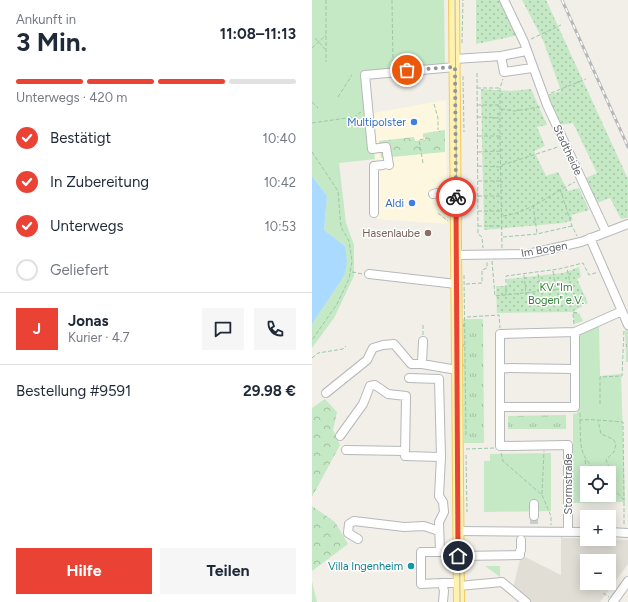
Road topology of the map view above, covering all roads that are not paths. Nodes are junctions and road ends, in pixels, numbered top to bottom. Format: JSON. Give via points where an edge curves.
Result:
{"nodes":[{"id":1,"x":454,"y":0,"type":"edge"},
{"id":2,"x":504,"y":0,"type":"edge"},
{"id":3,"x":526,"y":50,"type":"junction"},
{"id":4,"x":501,"y":56,"type":"junction"},
{"id":5,"x":455,"y":63,"type":"junction"},
{"id":6,"x":532,"y":68,"type":"junction"},
{"id":7,"x":374,"y":213,"type":"dead end"},
{"id":8,"x":628,"y":224,"type":"edge"},
{"id":9,"x":606,"y":232,"type":"junction"},
{"id":10,"x":590,"y":238,"type":"junction"},
{"id":11,"x":456,"y":255,"type":"junction"},
{"id":12,"x":369,"y":274,"type":"road end"},
{"id":13,"x":461,"y":284,"type":"junction"},
{"id":14,"x":622,"y":311,"type":"junction"},
{"id":15,"x":627,"y":322,"type":"edge"},
{"id":16,"x":575,"y":332,"type":"junction"},
{"id":17,"x":423,"y":341,"type":"road end"},
{"id":18,"x":422,"y":364,"type":"junction"},
{"id":19,"x":500,"y":368,"type":"junction"},
{"id":20,"x":575,"y":369,"type":"junction"},
{"id":21,"x":457,"y":370,"type":"junction"},
{"id":22,"x":409,"y":378,"type":"dead end"},
{"id":23,"x":326,"y":393,"type":"dead end"},
{"id":24,"x":501,"y":407,"type":"junction"},
{"id":25,"x":340,"y":436,"type":"dead end"},
{"id":26,"x":346,"y":450,"type":"dead end"},
{"id":27,"x":405,"y":451,"type":"junction"},
{"id":28,"x":441,"y":456,"type":"junction"},
{"id":29,"x":534,"y":504,"type":"dead end"},
{"id":30,"x":534,"y":516,"type":"tunnel mouth"},
{"id":31,"x":439,"y":530,"type":"junction"},
{"id":32,"x":458,"y":531,"type":"junction"},
{"id":33,"x":568,"y":532,"type":"junction"},
{"id":34,"x":580,"y":532,"type":"edge"},
{"id":35,"x":616,"y":532,"type":"edge"},
{"id":36,"x":626,"y":533,"type":"edge"},
{"id":37,"x":521,"y":537,"type":"junction"},
{"id":38,"x":358,"y":539,"type":"dead end"},
{"id":39,"x":440,"y":552,"type":"junction"},
{"id":40,"x":458,"y":554,"type":"junction"},
{"id":41,"x":628,"y":581,"type":"edge"},
{"id":42,"x":442,"y":583,"type":"junction"},
{"id":43,"x":459,"y":584,"type":"junction"},
{"id":44,"x":443,"y":602,"type":"edge"},
{"id":45,"x":459,"y":602,"type":"edge"},
{"id":46,"x":526,"y":602,"type":"edge"},
{"id":47,"x":613,"y":602,"type":"edge"}],
"edges":[{"from":1,"to":5,"type":"main road"},
{"from":2,"to":3,"type":"street","name":"Stadtheide"},
{"from":3,"to":4,"type":"street"},
{"from":3,"to":6,"type":"street","name":"Stadtheide"},
{"from":4,"to":5,"type":"street"},
{"from":4,"to":6,"type":"street","via":[[504,72]]},
{"from":5,"to":7,"type":"street","via":[[365,75],[372,149],[386,147],[386,165],[374,166]]},
{"from":5,"to":11,"type":"main road"},
{"from":6,"to":9,"type":"street","name":"Stadtheide","via":[[564,144]]},
{"from":8,"to":9,"type":"street","name":"Im Bogen"},
{"from":9,"to":10,"type":"street","name":"Im Bogen"},
{"from":10,"to":11,"type":"street","name":"Im Bogen","via":[[528,254],[487,257]]},
{"from":10,"to":14,"type":"street"},
{"from":11,"to":13,"type":"main road"},
{"from":12,"to":13,"type":"street"},
{"from":13,"to":21,"type":"main road"},
{"from":14,"to":15,"type":"street"},
{"from":14,"to":16,"type":"street"},
{"from":16,"to":19,"type":"street","via":[[500,334]]},
{"from":16,"to":20,"type":"street"},
{"from":17,"to":18,"type":"street"},
{"from":18,"to":21,"type":"street"},
{"from":18,"to":23,"type":"street","via":[[411,364],[394,344],[373,348],[367,360]]},
{"from":19,"to":20,"type":"street"},
{"from":19,"to":24,"type":"street"},
{"from":20,"to":24,"type":"street","via":[[575,407]]},
{"from":21,"to":32,"type":"main road"},
{"from":22,"to":28,"type":"street","via":[[439,379]]},
{"from":24,"to":33,"type":"street","name":"Stormstraße","via":[[500,446],[568,445]]},
{"from":25,"to":27,"type":"street","via":[[363,404],[370,386],[374,384],[388,394],[406,396]]},
{"from":26,"to":27,"type":"street"},
{"from":27,"to":28,"type":"street","via":[[405,456]]},
{"from":28,"to":31,"type":"street","via":[[439,496],[443,502],[444,512],[439,522]]},
{"from":29,"to":30,"type":"street"},
{"from":31,"to":38,"type":"street","via":[[424,526],[404,527],[354,521],[349,524],[348,533]]},
{"from":31,"to":39,"type":"street"},
{"from":32,"to":37,"type":"street"},
{"from":32,"to":40,"type":"main road"},
{"from":33,"to":34,"type":"street"},
{"from":33,"to":37,"type":"street","via":[[534,529]]},
{"from":35,"to":36,"type":"street"},
{"from":37,"to":40,"type":"street","via":[[520,556]]},
{"from":39,"to":40,"type":"street"},
{"from":39,"to":42,"type":"street","via":[[421,552],[421,584]]},
{"from":40,"to":43,"type":"main road"},
{"from":41,"to":47,"type":"street"},
{"from":42,"to":43,"type":"street"},
{"from":42,"to":44,"type":"street"},
{"from":43,"to":45,"type":"main road"},
{"from":43,"to":46,"type":"street","via":[[502,582]]}]}
